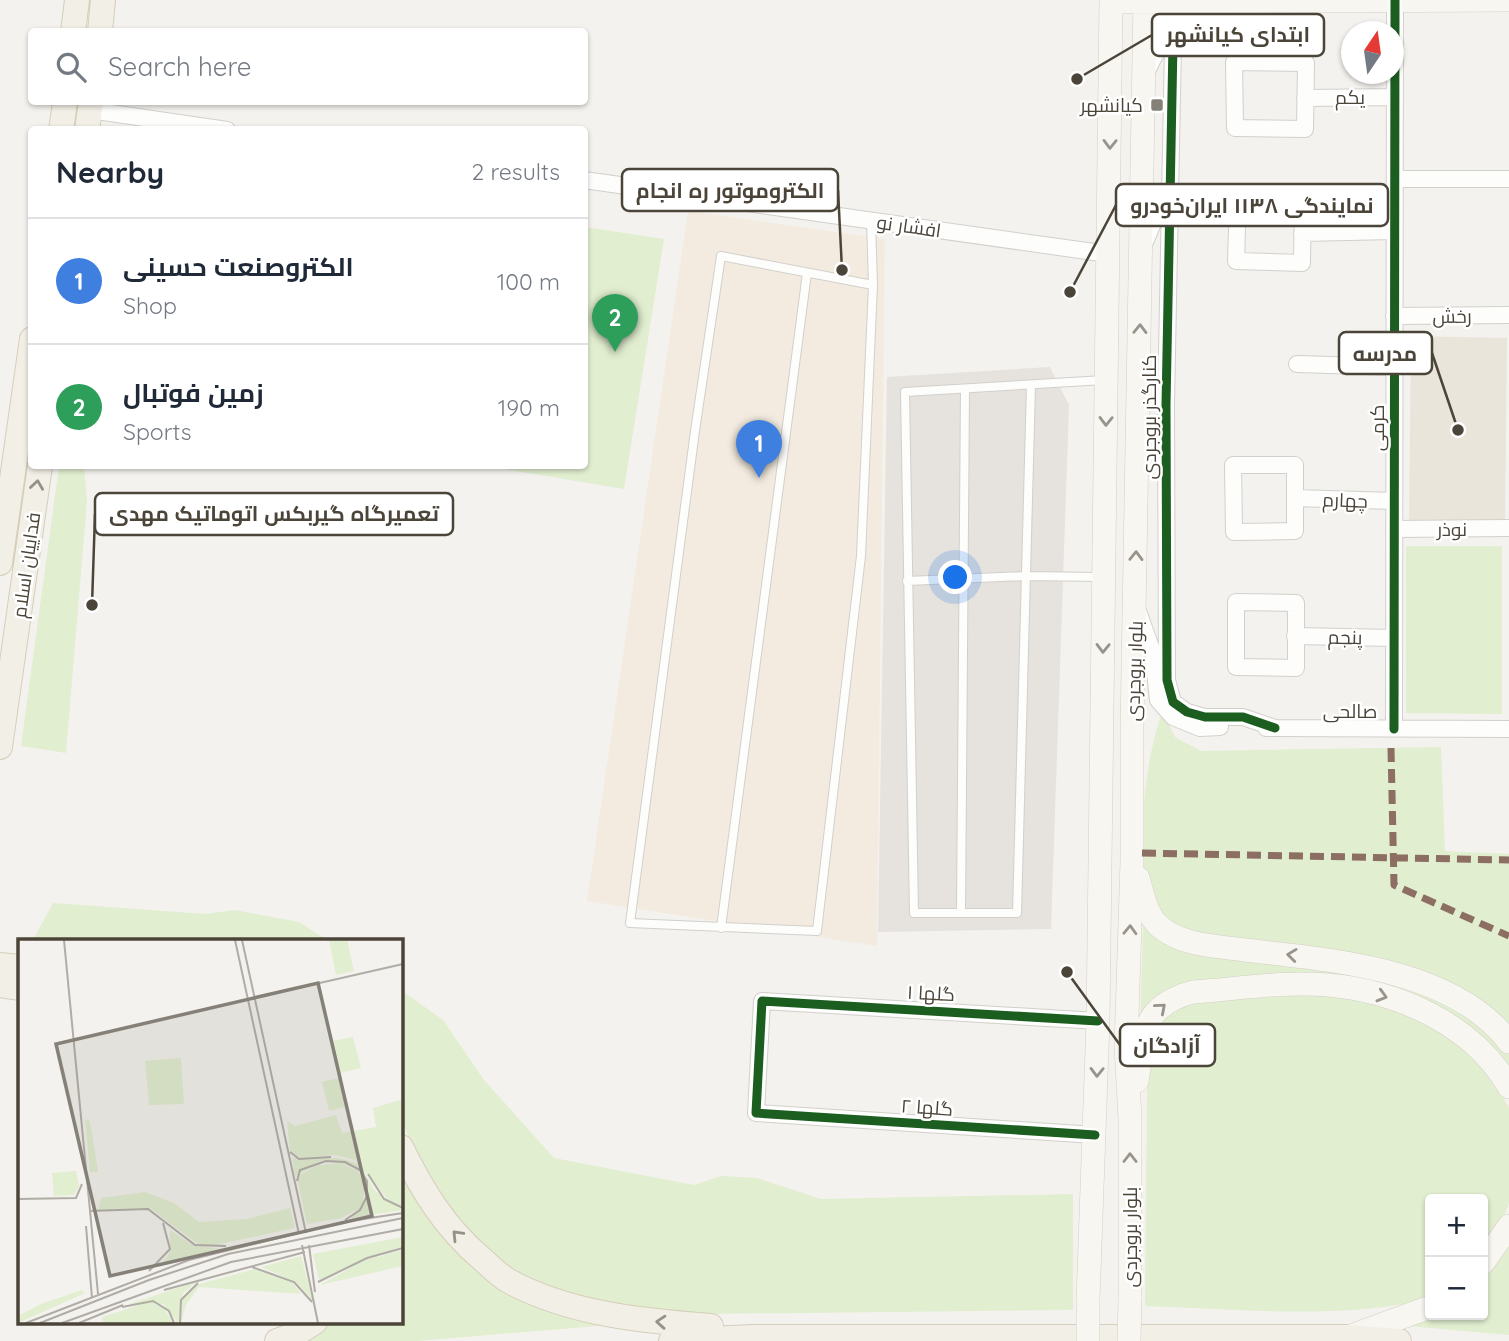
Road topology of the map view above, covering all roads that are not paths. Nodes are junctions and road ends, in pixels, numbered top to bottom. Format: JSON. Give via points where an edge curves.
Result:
{"nodes":[{"id":1,"x":76,"y":0,"type":"edge"},
{"id":2,"x":103,"y":0,"type":"edge"},
{"id":3,"x":1450,"y":0,"type":"edge"},
{"id":4,"x":1509,"y":0,"type":"edge"},
{"id":5,"x":1111,"y":1,"type":"edge"},
{"id":6,"x":1145,"y":1,"type":"edge"},
{"id":7,"x":1395,"y":1,"type":"edge"},
{"id":8,"x":1206,"y":2,"type":"junction"},
{"id":9,"x":1176,"y":24,"type":"junction"},
{"id":10,"x":73,"y":28,"type":"edge"},
{"id":11,"x":100,"y":28,"type":"edge"},
{"id":12,"x":1144,"y":76,"type":"junction"},
{"id":13,"x":1395,"y":97,"type":"junction"},
{"id":14,"x":1305,"y":98,"type":"junction"},
{"id":15,"x":65,"y":105,"type":"edge"},
{"id":16,"x":90,"y":114,"type":"edge"},
{"id":17,"x":62,"y":126,"type":"edge"},
{"id":18,"x":193,"y":126,"type":"edge"},
{"id":19,"x":1395,"y":179,"type":"junction"},
{"id":20,"x":1509,"y":179,"type":"edge"},
{"id":21,"x":588,"y":181,"type":"edge"},
{"id":22,"x":1170,"y":181,"type":"junction"},
{"id":23,"x":870,"y":221,"type":"junction"},
{"id":24,"x":1395,"y":231,"type":"junction"},
{"id":25,"x":1302,"y":233,"type":"junction"},
{"id":26,"x":1141,"y":251,"type":"junction"},
{"id":27,"x":1108,"y":254,"type":"junction"},
{"id":28,"x":807,"y":273,"type":"junction"},
{"id":29,"x":873,"y":285,"type":"junction"},
{"id":30,"x":1509,"y":315,"type":"edge"},
{"id":31,"x":1394,"y":316,"type":"junction"},
{"id":32,"x":1297,"y":364,"type":"dead end"},
{"id":33,"x":1395,"y":366,"type":"junction"},
{"id":34,"x":28,"y":367,"type":"edge"},
{"id":35,"x":1107,"y":380,"type":"junction"},
{"id":36,"x":1031,"y":385,"type":"junction"},
{"id":37,"x":965,"y":389,"type":"junction"},
{"id":38,"x":40,"y":469,"type":"edge"},
{"id":39,"x":1295,"y":498,"type":"junction"},
{"id":40,"x":1394,"y":501,"type":"junction"},
{"id":41,"x":1509,"y":528,"type":"edge"},
{"id":42,"x":1394,"y":529,"type":"junction"},
{"id":43,"x":0,"y":563,"type":"edge"},
{"id":44,"x":1026,"y":576,"type":"junction"},
{"id":45,"x":1104,"y":577,"type":"junction"},
{"id":46,"x":965,"y":578,"type":"junction"},
{"id":47,"x":907,"y":581,"type":"junction"},
{"id":48,"x":1136,"y":603,"type":"junction"},
{"id":49,"x":1295,"y":636,"type":"junction"},
{"id":50,"x":1394,"y":638,"type":"junction"},
{"id":51,"x":1275,"y":728,"type":"junction"},
{"id":52,"x":1394,"y":729,"type":"junction"},
{"id":53,"x":1509,"y":729,"type":"edge"},
{"id":54,"x":0,"y":747,"type":"edge"},
{"id":55,"x":1132,"y":861,"type":"junction"},
{"id":56,"x":961,"y":913,"type":"junction"},
{"id":57,"x":721,"y":928,"type":"junction"},
{"id":58,"x":0,"y":965,"type":"edge"},
{"id":59,"x":18,"y":967,"type":"edge"},
{"id":60,"x":0,"y":985,"type":"edge"},
{"id":61,"x":18,"y":988,"type":"edge"},
{"id":62,"x":1098,"y":1021,"type":"junction"},
{"id":63,"x":1509,"y":1042,"type":"edge"},
{"id":64,"x":1509,"y":1087,"type":"edge"},
{"id":65,"x":756,"y":1113,"type":"joint"},
{"id":66,"x":1130,"y":1118,"type":"junction"},
{"id":67,"x":1095,"y":1135,"type":"junction"},
{"id":68,"x":402,"y":1149,"type":"edge"},
{"id":69,"x":1509,"y":1226,"type":"edge"},
{"id":70,"x":1487,"y":1257,"type":"edge"},
{"id":71,"x":1425,"y":1309,"type":"edge"},
{"id":72,"x":312,"y":1324,"type":"edge"},
{"id":73,"x":752,"y":1337,"type":"junction"},
{"id":74,"x":1348,"y":1337,"type":"junction"},
{"id":75,"x":277,"y":1341,"type":"edge"},
{"id":76,"x":671,"y":1341,"type":"edge"},
{"id":77,"x":1088,"y":1341,"type":"edge"},
{"id":78,"x":1129,"y":1341,"type":"edge"},
{"id":79,"x":1399,"y":1341,"type":"edge"}],
"edges":[{"from":1,"to":10,"type":"main road"},
{"from":2,"to":11,"type":"main road"},
{"from":3,"to":4,"type":"main road"},
{"from":3,"to":7,"type":"main road"},
{"from":5,"to":6,"type":"main road"},
{"from":5,"to":27,"type":"main road","name":"بلوار بروجردی","one_way":true},
{"from":6,"to":8,"type":"main road"},
{"from":6,"to":12,"type":"main road","name":"بلوار بروجردی"},
{"from":7,"to":8,"type":"main road"},
{"from":7,"to":13,"type":"street","name":"کرمی"},
{"from":8,"to":9,"type":"street"},
{"from":9,"to":12,"type":"street"},
{"from":9,"to":22,"type":"street","name":"کنارگذر بروجردی"},
{"from":12,"to":26,"type":"main road","name":"بلوار بروجردی"},
{"from":13,"to":14,"type":"street","name":"یکم"},
{"from":13,"to":19,"type":"street","name":"کرمی"},
{"from":14,"to":14,"type":"street","via":[[1306,63],[1234,62],[1235,128],[1305,129]]},
{"from":15,"to":17,"type":"main road"},
{"from":16,"to":18,"type":"street"},
{"from":19,"to":20,"type":"street"},
{"from":19,"to":24,"type":"street","name":"کرمی"},
{"from":21,"to":23,"type":"street","name":"افشار نو"},
{"from":22,"to":26,"type":"street"},
{"from":22,"to":51,"type":"street","name":"کنارگذر بروجردی","via":[[1167,680],[1173,702],[1187,712],[1243,717]]},
{"from":23,"to":27,"type":"street","name":"افشار نو"},
{"from":23,"to":29,"type":"lane"},
{"from":24,"to":25,"type":"street"},
{"from":24,"to":31,"type":"street","name":"کرمی"},
{"from":25,"to":25,"type":"street","via":[[1303,199],[1238,198],[1236,261],[1302,263]]},
{"from":48,"to":26,"type":"main road","name":"بلوار بروجردی","one_way":true},
{"from":27,"to":35,"type":"main road","name":"بلوار بروجردی"},
{"from":28,"to":29,"type":"lane"},
{"from":28,"to":57,"type":"lane"},
{"from":28,"to":57,"type":"lane","via":[[721,256],[630,923]]},
{"from":29,"to":57,"type":"lane","via":[[861,556],[817,932]]},
{"from":30,"to":31,"type":"street","name":"رخش"},
{"from":31,"to":33,"type":"street","name":"کرمی"},
{"from":32,"to":33,"type":"street"},
{"from":33,"to":40,"type":"street","name":"کرمی"},
{"from":34,"to":43,"type":"main road","name":"فداییان اسلام"},
{"from":35,"to":36,"type":"lane"},
{"from":35,"to":45,"type":"main road","name":"بلوار بروجردی","one_way":true},
{"from":36,"to":37,"type":"lane"},
{"from":36,"to":44,"type":"lane"},
{"from":37,"to":46,"type":"lane"},
{"from":37,"to":47,"type":"lane","via":[[905,392]]},
{"from":54,"to":38,"type":"main road","name":"فداییان اسلام","one_way":true},
{"from":39,"to":39,"type":"street","via":[[1295,465],[1233,465],[1234,532],[1295,531]]},
{"from":39,"to":40,"type":"street","name":"چهارم"},
{"from":40,"to":42,"type":"street","name":"کرمی"},
{"from":41,"to":42,"type":"street","name":"نوذر"},
{"from":42,"to":50,"type":"street","name":"کرمی"},
{"from":44,"to":45,"type":"lane"},
{"from":44,"to":46,"type":"lane"},
{"from":44,"to":56,"type":"lane","via":[[1017,913]]},
{"from":45,"to":62,"type":"main road","name":"بلوار بروجردی","one_way":true},
{"from":46,"to":47,"type":"lane"},
{"from":46,"to":56,"type":"lane"},
{"from":47,"to":56,"type":"lane","via":[[914,913]]},
{"from":48,"to":51,"type":"street","name":"صالحی","via":[[1153,653],[1158,699],[1173,718],[1200,727]]},
{"from":48,"to":55,"type":"main road","name":"بلوار بروجردی"},
{"from":49,"to":49,"type":"street","via":[[1296,603],[1236,602],[1236,667],[1296,668]]},
{"from":49,"to":50,"type":"street","name":"پنجم"},
{"from":50,"to":52,"type":"street","name":"کرمی"},
{"from":51,"to":52,"type":"street","name":"صالحی"},
{"from":52,"to":53,"type":"street","name":"صالحی"},
{"from":63,"to":55,"type":"main road","one_way":true,"via":[[1451,995],[1391,974],[1200,944],[1171,935],[1149,913]]},
{"from":66,"to":55,"type":"main road","name":"بلوار بروجردی","one_way":true,"via":[[1126,1047]]},
{"from":58,"to":59,"type":"main road"},
{"from":60,"to":61,"type":"main road"},
{"from":62,"to":65,"type":"street","name":"گلها ۱","via":[[762,1001]]},
{"from":62,"to":67,"type":"main road","name":"بلوار بروجردی","one_way":true},
{"from":66,"to":64,"type":"main road","one_way":true,"via":[[1151,1016],[1161,1005],[1193,992],[1327,985],[1387,997],[1431,1014],[1458,1032],[1481,1050]]},
{"from":65,"to":67,"type":"street","name":"گلها ۲"},
{"from":78,"to":66,"type":"main road","name":"بلوار بروجردی","one_way":true,"bridge":true},
{"from":67,"to":77,"type":"main road","name":"بلوار بروجردی","bridge":true},
{"from":73,"to":68,"type":"main road","one_way":true,"via":[[719,1326],[646,1321],[559,1302],[504,1278],[453,1232],[432,1205]]},
{"from":69,"to":70,"type":"main road"},
{"from":71,"to":74,"type":"main road"},
{"from":72,"to":75,"type":"main road"},
{"from":73,"to":74,"type":"main road"},
{"from":73,"to":76,"type":"main road"},
{"from":74,"to":79,"type":"main road"}]}
